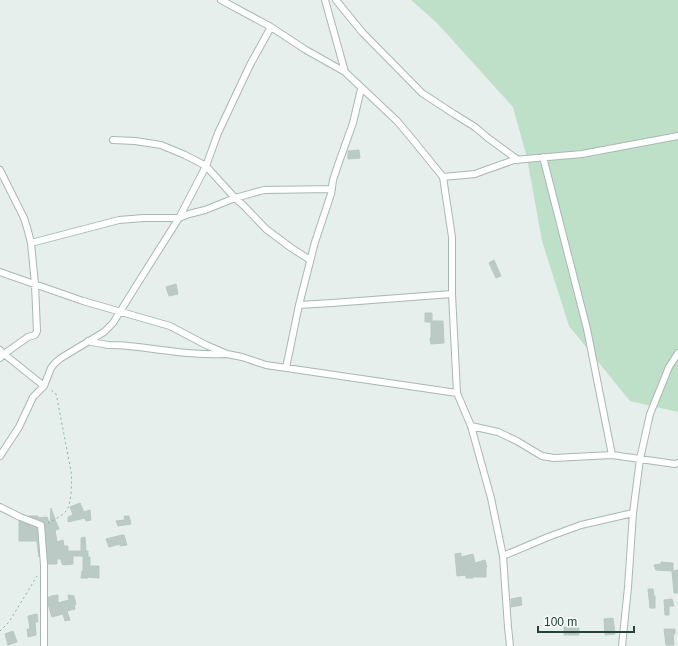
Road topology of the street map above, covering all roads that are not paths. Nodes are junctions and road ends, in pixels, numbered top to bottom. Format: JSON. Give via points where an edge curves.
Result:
{"nodes":[{"id":1,"x":221,"y":0,"type":"edge"},
{"id":2,"x":325,"y":0,"type":"edge"},
{"id":3,"x":336,"y":0,"type":"edge"},
{"id":4,"x":271,"y":27,"type":"junction"},
{"id":5,"x":345,"y":72,"type":"junction"},
{"id":6,"x":362,"y":89,"type":"junction"},
{"id":7,"x":678,"y":136,"type":"edge"},
{"id":8,"x":113,"y":140,"type":"dead end"},
{"id":9,"x":543,"y":157,"type":"junction"},
{"id":10,"x":518,"y":160,"type":"junction"},
{"id":11,"x":206,"y":166,"type":"junction"},
{"id":12,"x":0,"y":170,"type":"edge"},
{"id":13,"x":442,"y":177,"type":"junction"},
{"id":14,"x":332,"y":189,"type":"junction"},
{"id":15,"x":235,"y":198,"type":"junction"},
{"id":16,"x":179,"y":218,"type":"junction"},
{"id":17,"x":30,"y":243,"type":"junction"},
{"id":18,"x":310,"y":260,"type":"junction"},
{"id":19,"x":0,"y":272,"type":"edge"},
{"id":20,"x":35,"y":284,"type":"junction"},
{"id":21,"x":452,"y":294,"type":"junction"},
{"id":22,"x":299,"y":305,"type":"junction"},
{"id":23,"x":120,"y":312,"type":"junction"},
{"id":24,"x":88,"y":342,"type":"junction"},
{"id":25,"x":678,"y":352,"type":"edge"},
{"id":26,"x":1,"y":354,"type":"edge"},
{"id":27,"x":227,"y":354,"type":"junction"},
{"id":28,"x":286,"y":368,"type":"junction"},
{"id":29,"x":44,"y":386,"type":"junction"},
{"id":30,"x":457,"y":393,"type":"junction"},
{"id":31,"x":471,"y":426,"type":"junction"},
{"id":32,"x":612,"y":455,"type":"junction"},
{"id":33,"x":0,"y":456,"type":"edge"},
{"id":34,"x":640,"y":459,"type":"junction"},
{"id":35,"x":678,"y":463,"type":"edge"},
{"id":36,"x":0,"y":507,"type":"edge"},
{"id":37,"x":633,"y":513,"type":"junction"},
{"id":38,"x":503,"y":556,"type":"junction"},
{"id":39,"x":44,"y":646,"type":"edge"},
{"id":40,"x":510,"y":646,"type":"edge"},
{"id":41,"x":622,"y":646,"type":"edge"}],
"edges":[{"from":1,"to":4,"type":"street"},
{"from":2,"to":5,"type":"street"},
{"from":3,"to":10,"type":"street","via":[[362,32],[422,92],[475,127]]},
{"from":4,"to":5,"type":"street"},
{"from":4,"to":11,"type":"street","via":[[224,119]]},
{"from":5,"to":6,"type":"street"},
{"from":6,"to":13,"type":"street","via":[[396,122]]},
{"from":6,"to":14,"type":"street"},
{"from":7,"to":9,"type":"street","via":[[582,154]]},
{"from":8,"to":11,"type":"street","via":[[161,145]]},
{"from":9,"to":10,"type":"street"},
{"from":9,"to":32,"type":"street","via":[[587,329]]},
{"from":10,"to":13,"type":"street","via":[[475,174]]},
{"from":11,"to":15,"type":"street"},
{"from":11,"to":16,"type":"street"},
{"from":12,"to":17,"type":"street","via":[[24,218]]},
{"from":13,"to":21,"type":"street","via":[[452,237]]},
{"from":14,"to":15,"type":"street","via":[[271,189]]},
{"from":14,"to":18,"type":"street"},
{"from":15,"to":16,"type":"street"},
{"from":15,"to":18,"type":"street","via":[[266,229]]},
{"from":16,"to":17,"type":"street","via":[[119,220]]},
{"from":16,"to":23,"type":"street"},
{"from":17,"to":20,"type":"street"},
{"from":18,"to":22,"type":"street"},
{"from":19,"to":20,"type":"street"},
{"from":20,"to":23,"type":"street"},
{"from":20,"to":26,"type":"street","via":[[36,333]]},
{"from":21,"to":22,"type":"street"},
{"from":21,"to":30,"type":"street"},
{"from":22,"to":28,"type":"street"},
{"from":23,"to":24,"type":"street","via":[[104,332]]},
{"from":23,"to":27,"type":"street","via":[[170,326]]},
{"from":24,"to":27,"type":"street","via":[[189,353]]},
{"from":24,"to":29,"type":"street","via":[[50,368]]},
{"from":25,"to":34,"type":"street","via":[[669,367],[650,414]]},
{"from":26,"to":29,"type":"street"},
{"from":27,"to":28,"type":"street"},
{"from":28,"to":30,"type":"street"},
{"from":29,"to":33,"type":"street","via":[[33,397],[19,428]]},
{"from":30,"to":31,"type":"street"},
{"from":31,"to":32,"type":"street","via":[[498,432],[542,456],[554,458]]},
{"from":31,"to":38,"type":"street"},
{"from":32,"to":34,"type":"street"},
{"from":34,"to":35,"type":"street"},
{"from":34,"to":37,"type":"street"},
{"from":36,"to":39,"type":"street","via":[[41,525],[44,565]]},
{"from":37,"to":38,"type":"street","via":[[581,525]]},
{"from":37,"to":41,"type":"street"},
{"from":38,"to":40,"type":"street"}]}
